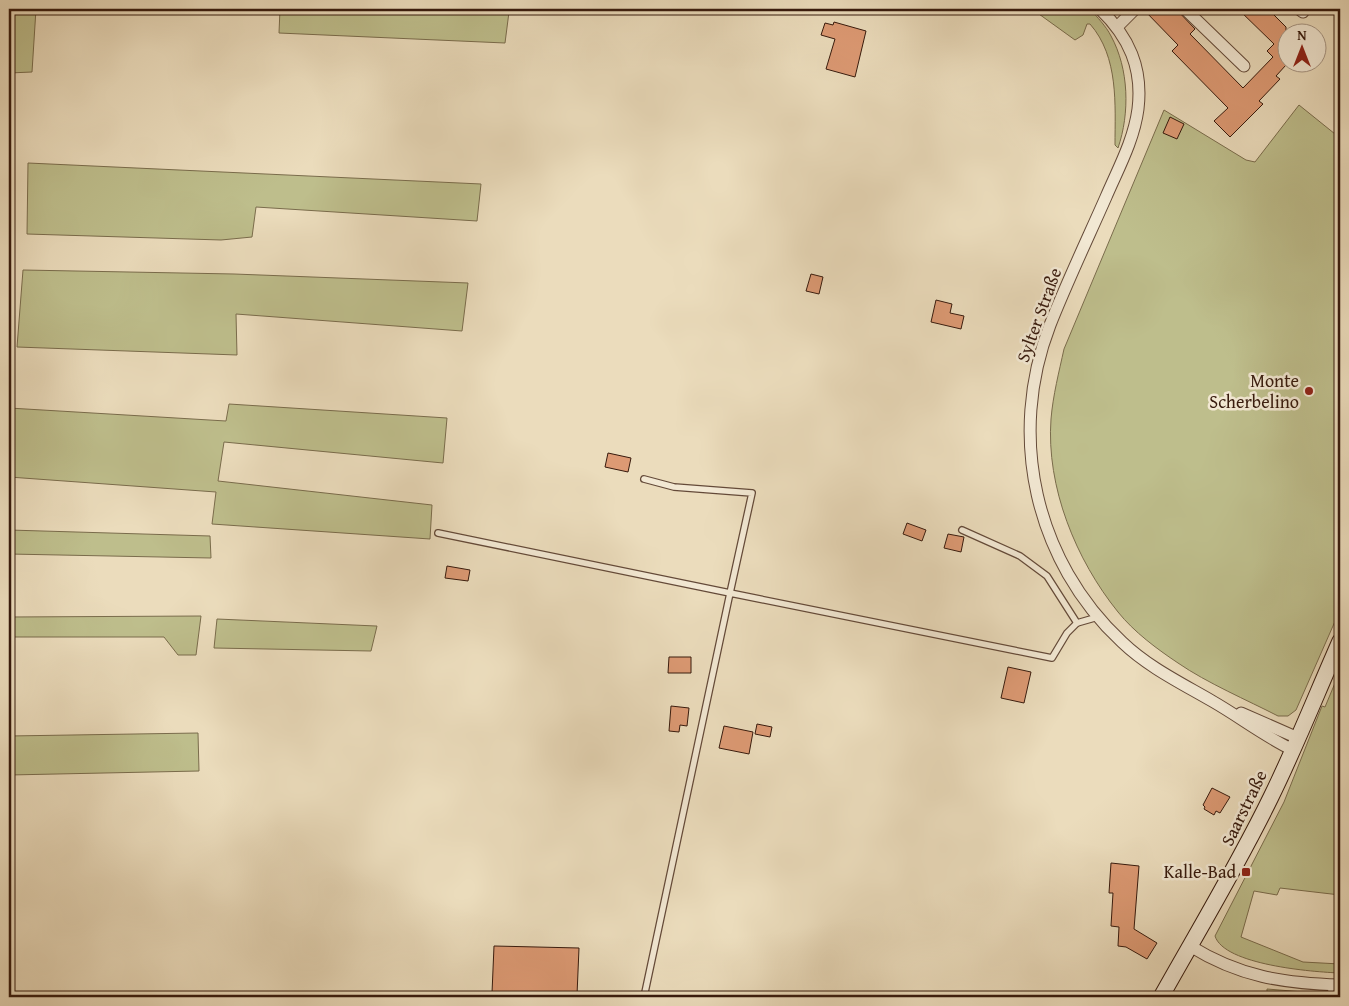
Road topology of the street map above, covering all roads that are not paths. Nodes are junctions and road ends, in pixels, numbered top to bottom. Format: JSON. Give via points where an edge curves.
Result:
{"nodes":[{"id":1,"x":1100,"y":9,"type":"edge"},
{"id":2,"x":1135,"y":9,"type":"edge"},
{"id":3,"x":1185,"y":9,"type":"edge"},
{"id":4,"x":1118,"y":26,"type":"junction"},
{"id":5,"x":1244,"y":66,"type":"dead end"},
{"id":6,"x":644,"y":480,"type":"dead end"},
{"id":7,"x":962,"y":530,"type":"dead end"},
{"id":8,"x":438,"y":533,"type":"dead end"},
{"id":9,"x":730,"y":592,"type":"junction"},
{"id":10,"x":1098,"y":617,"type":"junction"},
{"id":11,"x":1077,"y":623,"type":"junction"},
{"id":12,"x":1340,"y":641,"type":"edge"},
{"id":13,"x":1295,"y":744,"type":"junction"},
{"id":14,"x":1190,"y":946,"type":"junction"},
{"id":15,"x":1336,"y":985,"type":"edge"},
{"id":16,"x":644,"y":997,"type":"edge"},
{"id":17,"x":1161,"y":997,"type":"edge"},
{"id":18,"x":1330,"y":997,"type":"edge"}],
"edges":[{"from":1,"to":4,"type":"street","name":"Sylter Straße"},
{"from":2,"to":4,"type":"street"},
{"from":3,"to":5,"type":"street"},
{"from":4,"to":10,"type":"street","name":"Sylter Straße","via":[[1138,84],[1138,109],[1128,148],[1042,348],[1029,423],[1034,481],[1052,544],[1067,573]]},
{"from":6,"to":9,"type":"lane","via":[[674,488],[752,493]]},
{"from":7,"to":11,"type":"lane","via":[[1020,556],[1047,576]]},
{"from":8,"to":9,"type":"lane"},
{"from":9,"to":11,"type":"lane","via":[[1052,658]]},
{"from":9,"to":16,"type":"lane"},
{"from":10,"to":11,"type":"lane"},
{"from":10,"to":13,"type":"street","name":"Sylter Straße","via":[[1136,655],[1214,702]]},
{"from":12,"to":13,"type":"main road","name":"Saarstraße","via":[[1311,714]]},
{"from":13,"to":14,"type":"main road","name":"Saarstraße","via":[[1238,860]]},
{"from":14,"to":15,"type":"street","via":[[1210,958],[1260,978]]},
{"from":14,"to":17,"type":"main road","name":"Saarstraße"},
{"from":15,"to":18,"type":"lane"}]}
